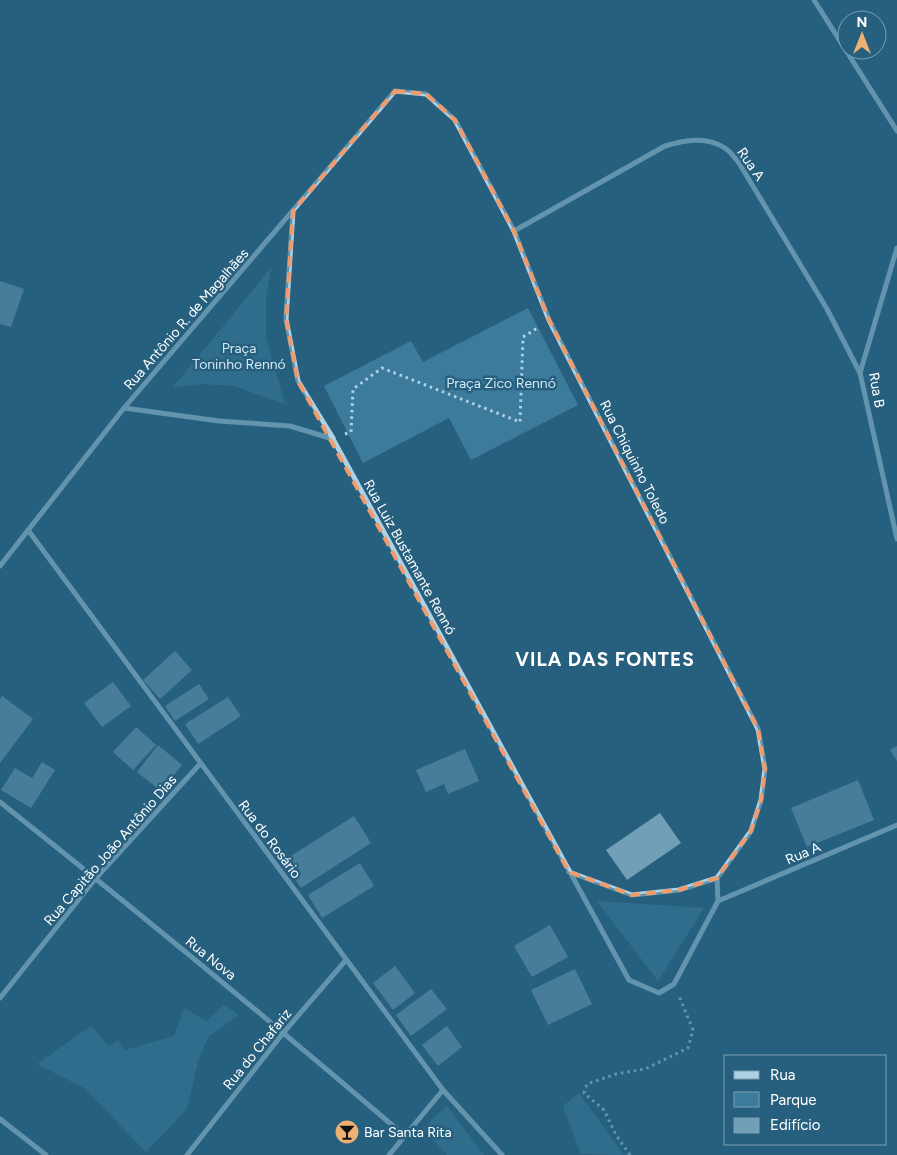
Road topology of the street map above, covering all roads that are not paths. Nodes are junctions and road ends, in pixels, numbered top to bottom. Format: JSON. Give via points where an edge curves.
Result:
{"nodes":[{"id":1,"x":814,"y":0,"type":"edge"},
{"id":2,"x":395,"y":91,"type":"joint"},
{"id":3,"x":897,"y":131,"type":"edge"},
{"id":4,"x":293,"y":211,"type":"junction"},
{"id":5,"x":514,"y":231,"type":"junction"},
{"id":6,"x":897,"y":248,"type":"edge"},
{"id":7,"x":860,"y":372,"type":"junction"},
{"id":8,"x":124,"y":408,"type":"junction"},
{"id":9,"x":333,"y":438,"type":"junction"},
{"id":10,"x":28,"y":530,"type":"junction"},
{"id":11,"x":897,"y":538,"type":"edge"},
{"id":12,"x":0,"y":566,"type":"edge"},
{"id":13,"x":200,"y":764,"type":"junction"},
{"id":14,"x":0,"y":802,"type":"edge"},
{"id":15,"x":897,"y":825,"type":"edge"},
{"id":16,"x":569,"y":872,"type":"junction"},
{"id":17,"x":96,"y":878,"type":"junction"},
{"id":18,"x":717,"y":878,"type":"junction"},
{"id":19,"x":718,"y":901,"type":"junction"},
{"id":20,"x":346,"y":960,"type":"junction"},
{"id":21,"x":0,"y":998,"type":"edge"},
{"id":22,"x":284,"y":1032,"type":"junction"},
{"id":23,"x":443,"y":1090,"type":"junction"},
{"id":24,"x":0,"y":1119,"type":"edge"},
{"id":25,"x":405,"y":1136,"type":"junction"},
{"id":26,"x":46,"y":1155,"type":"edge"},
{"id":27,"x":187,"y":1155,"type":"edge"},
{"id":28,"x":389,"y":1155,"type":"edge"},
{"id":29,"x":502,"y":1155,"type":"edge"}],
"edges":[{"from":1,"to":3,"type":"street"},
{"from":2,"to":4,"type":"street","name":"Rua Antônio R. de Magalhães"},
{"from":2,"to":5,"type":"street","name":"Rua Chiquinho Toledo","via":[[426,94],[455,120]]},
{"from":4,"to":8,"type":"street","name":"Rua Antônio R. de Magalhães"},
{"from":4,"to":9,"type":"street","via":[[286,319],[298,381]]},
{"from":5,"to":7,"type":"street","name":"Rua A","via":[[665,146],[704,140],[726,149],[739,163],[827,309]]},
{"from":5,"to":18,"type":"street","name":"Rua Chiquinho Toledo","via":[[549,320],[758,729],[765,769],[761,800],[751,831]]},
{"from":6,"to":7,"type":"street","name":"Rua B"},
{"from":7,"to":11,"type":"street","name":"Rua B"},
{"from":8,"to":9,"type":"street","via":[[219,421],[290,426]]},
{"from":8,"to":10,"type":"street","name":"Rua Antônio R. de Magalhães"},
{"from":9,"to":16,"type":"street","name":"Rua Luiz Bustamante Rennó"},
{"from":10,"to":12,"type":"street","name":"Rua Antônio R. de Magalhães"},
{"from":10,"to":13,"type":"street","name":"Rua do Rosário"},
{"from":13,"to":17,"type":"street","name":"Rua Capitão João Antônio Dias"},
{"from":13,"to":20,"type":"street","name":"Rua do Rosário"},
{"from":14,"to":17,"type":"street","name":"Rua Nova"},
{"from":15,"to":19,"type":"street","name":"Rua A"},
{"from":16,"to":18,"type":"street","via":[[632,895],[679,890]]},
{"from":16,"to":19,"type":"street","name":"Rua Luiz Bustamante Rennó","via":[[629,980],[659,993],[674,984]]},
{"from":17,"to":21,"type":"street","name":"Rua Capitão João Antônio Dias"},
{"from":17,"to":22,"type":"street","name":"Rua Nova"},
{"from":18,"to":19,"type":"street"},
{"from":20,"to":22,"type":"street","name":"Rua do Chafariz"},
{"from":20,"to":23,"type":"street","name":"Rua do Rosário"},
{"from":22,"to":25,"type":"street","name":"Rua Nova"},
{"from":22,"to":27,"type":"street","name":"Rua do Chafariz"},
{"from":23,"to":25,"type":"street"},
{"from":23,"to":29,"type":"street","name":"Rua do Rosário"},
{"from":24,"to":26,"type":"street"},
{"from":25,"to":28,"type":"street"}]}
